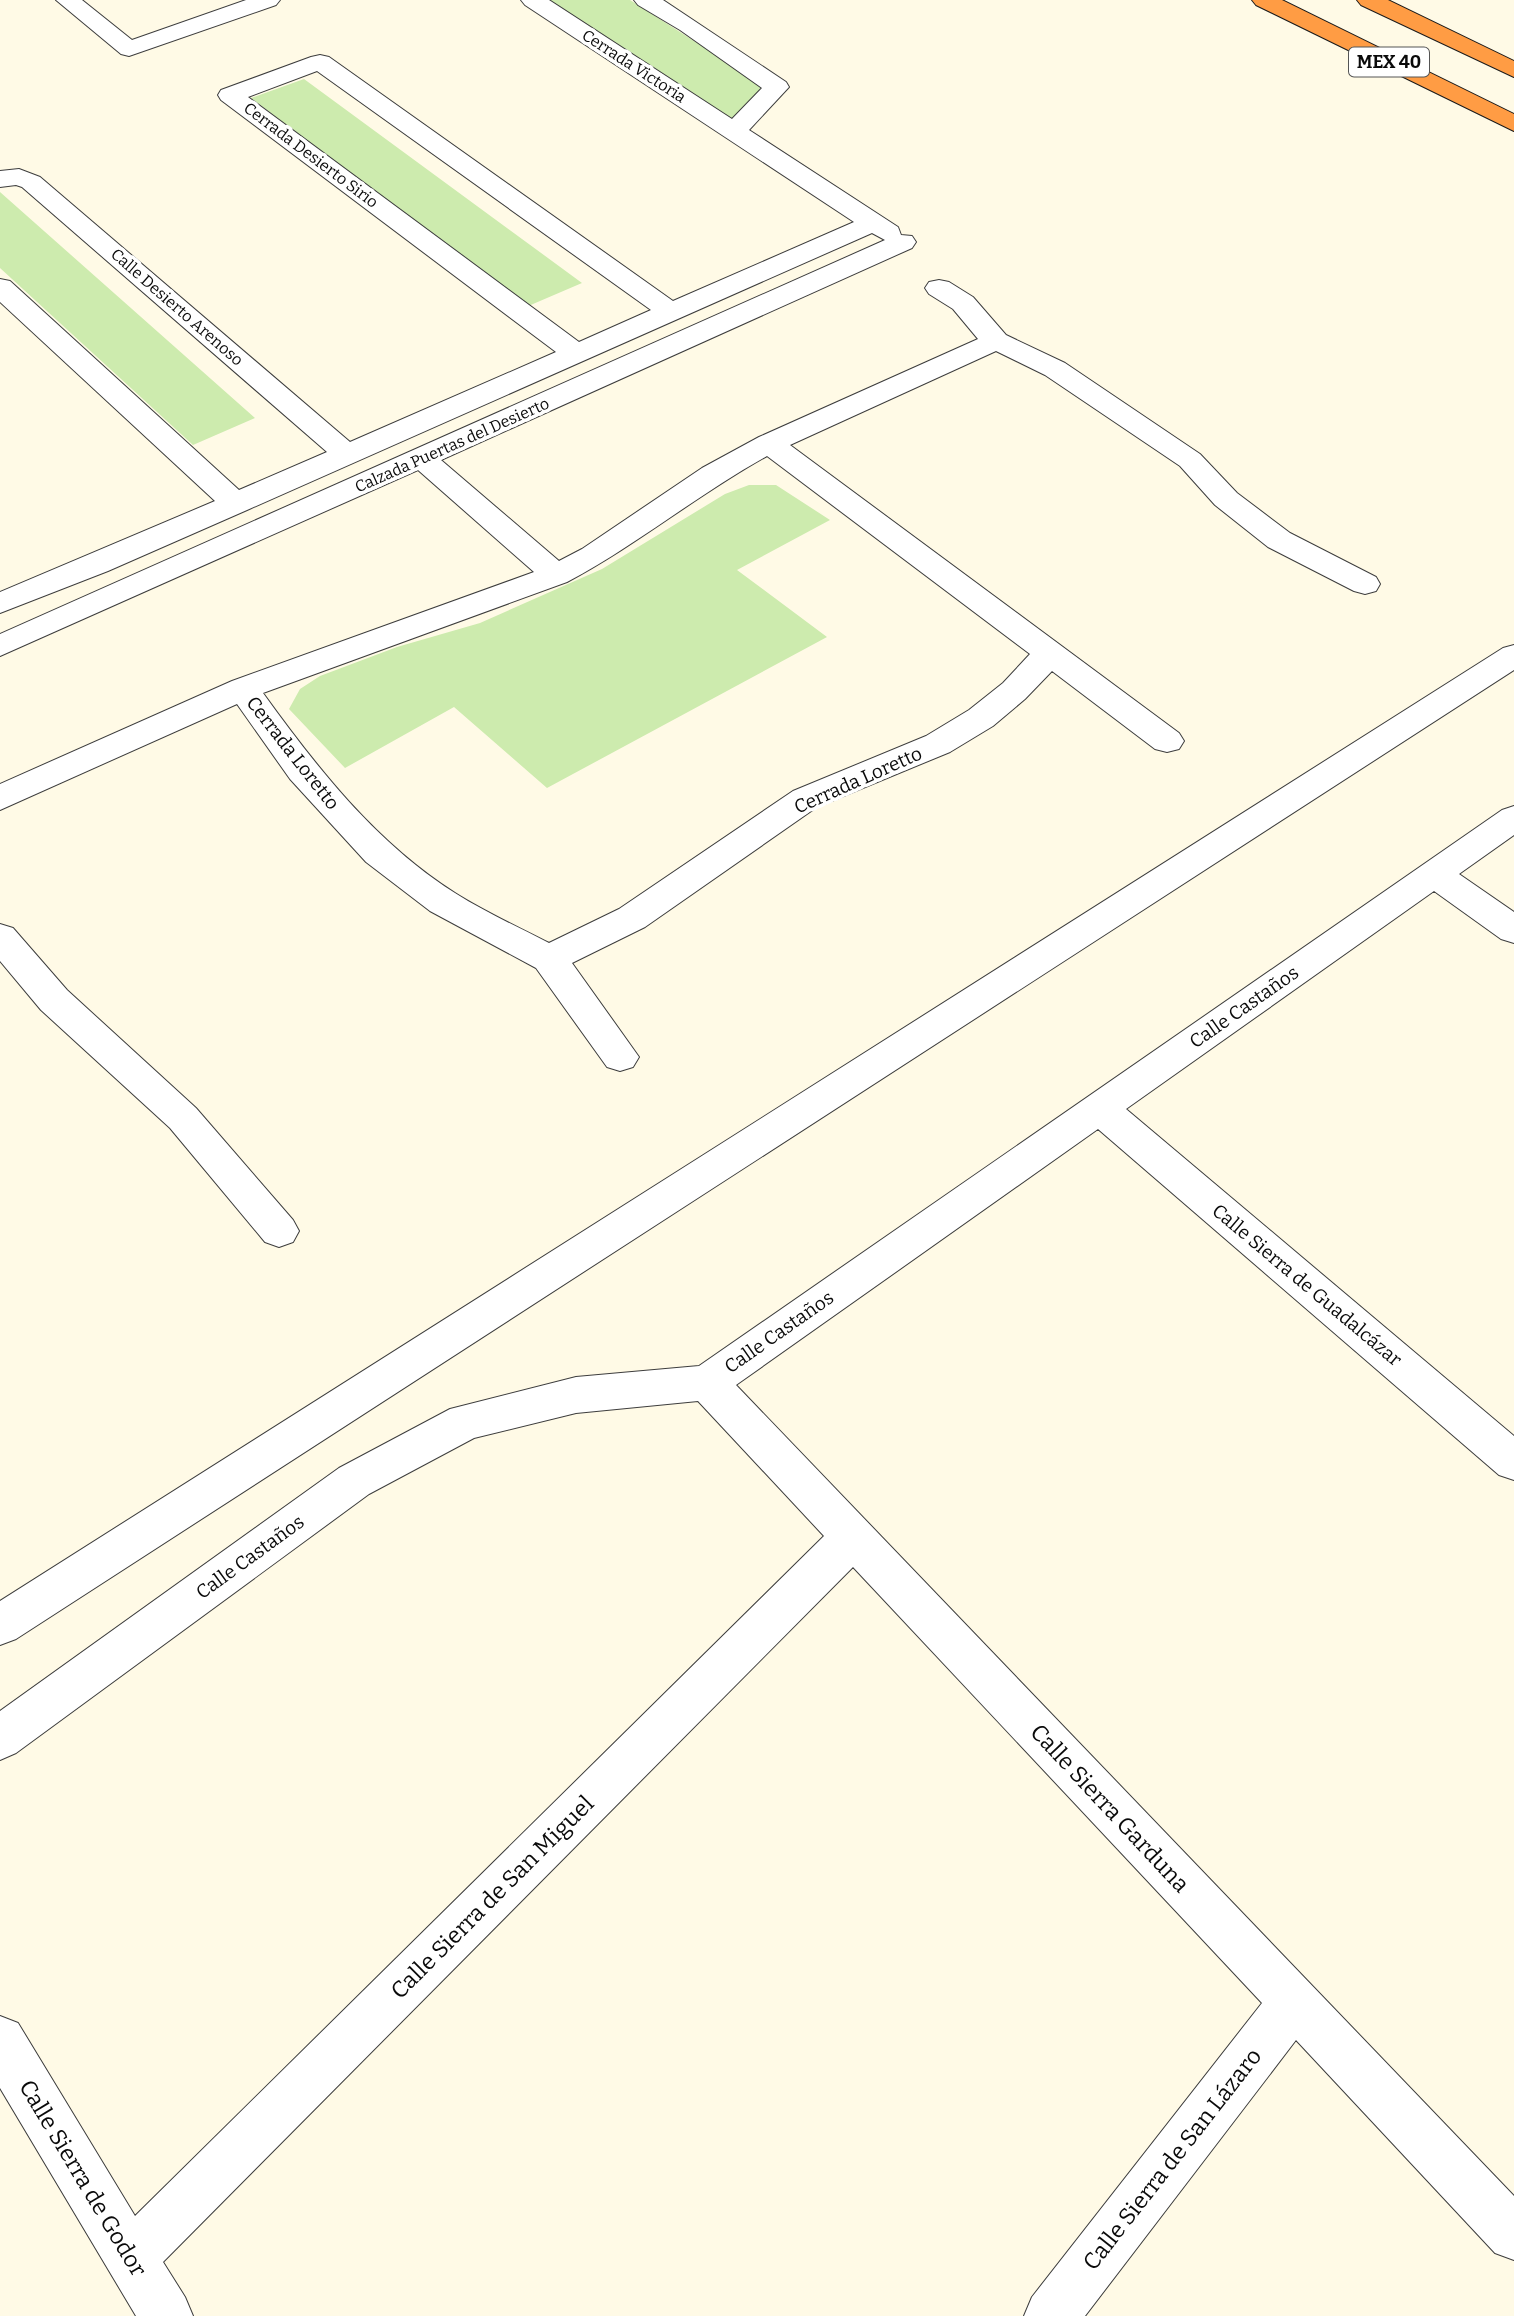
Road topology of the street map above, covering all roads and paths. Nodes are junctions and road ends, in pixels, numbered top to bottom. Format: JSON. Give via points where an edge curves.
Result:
{"nodes":[{"id":1,"x":68,"y":0,"type":"edge"},
{"id":2,"x":268,"y":0,"type":"edge"},
{"id":3,"x":533,"y":0,"type":"edge"},
{"id":4,"x":646,"y":0,"type":"edge"},
{"id":5,"x":1264,"y":0,"type":"edge"},
{"id":6,"x":1310,"y":0,"type":"edge"},
{"id":7,"x":1369,"y":0,"type":"edge"},
{"id":8,"x":1352,"y":44,"type":"junction"},
{"id":9,"x":1514,"y":71,"type":"edge"},
{"id":10,"x":1514,"y":124,"type":"edge"},
{"id":11,"x":734,"y":132,"type":"junction"},
{"id":12,"x":0,"y":179,"type":"edge"},
{"id":13,"x":873,"y":223,"type":"junction"},
{"id":14,"x":903,"y":242,"type":"joint"},
{"id":15,"x":757,"y":274,"type":"junction"},
{"id":16,"x":0,"y":287,"type":"edge"},
{"id":17,"x":939,"y":288,"type":"dead end"},
{"id":18,"x":788,"y":295,"type":"junction"},
{"id":19,"x":670,"y":311,"type":"junction"},
{"id":20,"x":996,"y":341,"type":"junction"},
{"id":21,"x":576,"y":353,"type":"junction"},
{"id":22,"x":460,"y":404,"type":"junction"},
{"id":23,"x":489,"y":429,"type":"junction"},
{"id":24,"x":769,"y":443,"type":"junction"},
{"id":25,"x":347,"y":454,"type":"junction"},
{"id":26,"x":421,"y":458,"type":"junction"},
{"id":27,"x":236,"y":504,"type":"junction"},
{"id":28,"x":97,"y":564,"type":"junction"},
{"id":29,"x":556,"y":575,"type":"junction"},
{"id":30,"x":1365,"y":584,"type":"dead end"},
{"id":31,"x":122,"y":592,"type":"junction"},
{"id":32,"x":0,"y":603,"type":"edge"},
{"id":33,"x":0,"y":646,"type":"edge"},
{"id":34,"x":1050,"y":653,"type":"junction"},
{"id":35,"x":1514,"y":655,"type":"edge"},
{"id":36,"x":243,"y":690,"type":"junction"},
{"id":37,"x":1167,"y":741,"type":"dead end"},
{"id":38,"x":0,"y":798,"type":"edge"},
{"id":39,"x":1514,"y":818,"type":"edge"},
{"id":40,"x":1435,"y":874,"type":"junction"},
{"id":41,"x":1514,"y":930,"type":"edge"},
{"id":42,"x":0,"y":937,"type":"edge"},
{"id":43,"x":549,"y":958,"type":"junction"},
{"id":44,"x":620,"y":1057,"type":"dead end"},
{"id":45,"x":1099,"y":1108,"type":"junction"},
{"id":46,"x":279,"y":1231,"type":"dead end"},
{"id":47,"x":706,"y":1383,"type":"junction"},
{"id":48,"x":1514,"y":1462,"type":"edge"},
{"id":49,"x":853,"y":1537,"type":"junction"},
{"id":50,"x":0,"y":1625,"type":"edge"},
{"id":51,"x":0,"y":1738,"type":"edge"},
{"id":52,"x":1294,"y":2002,"type":"junction"},
{"id":53,"x":0,"y":2041,"type":"edge"},
{"id":54,"x":1514,"y":2234,"type":"edge"},
{"id":55,"x":130,"y":2258,"type":"junction"},
{"id":56,"x":166,"y":2316,"type":"edge"},
{"id":57,"x":1051,"y":2316,"type":"edge"}],
"edges":[{"from":1,"to":2,"type":"street","via":[[129,49]]},
{"from":3,"to":11,"type":"street","name":"Cerrada Victoria"},
{"from":4,"to":11,"type":"street","via":[[777,87]]},
{"from":5,"to":8,"type":"highway","number":"MEX 40"},
{"from":6,"to":8,"type":"highway","via":[[1325,9]]},
{"from":7,"to":9,"type":"highway","number":"MEX 40"},
{"from":8,"to":10,"type":"highway","number":"MEX 40"},
{"from":11,"to":13,"type":"street","name":"Cerrada Victoria"},
{"from":12,"to":25,"type":"street","name":"Calle Desierto Arenoso","via":[[19,177],[31,182]]},
{"from":13,"to":14,"type":"street","name":"Cerrada Victoria"},
{"from":13,"to":15,"type":"street","name":"Calzada Puertas del Desierto"},
{"from":14,"to":18,"type":"street","name":"Calzada Puertas del Desierto"},
{"from":15,"to":18,"type":"street"},
{"from":15,"to":19,"type":"street","name":"Calzada Puertas del Desierto"},
{"from":16,"to":27,"type":"street"},
{"from":17,"to":20,"type":"street","via":[[963,303]]},
{"from":18,"to":23,"type":"street","name":"Calzada Puertas del Desierto"},
{"from":19,"to":21,"type":"street","name":"Calzada Puertas del Desierto"},
{"from":19,"to":21,"type":"street","name":"Cerrada Desierto Sirio","via":[[320,62],[230,95]]},
{"from":20,"to":24,"type":"street","name":"Cerrada Loretto"},
{"from":20,"to":30,"type":"street","via":[[1055,369],[1190,460],[1226,499],[1279,540]]},
{"from":21,"to":22,"type":"street","name":"Calzada Puertas del Desierto"},
{"from":22,"to":23,"type":"street"},
{"from":22,"to":25,"type":"street","name":"Calzada Puertas del Desierto"},
{"from":23,"to":26,"type":"street","name":"Calzada Puertas del Desierto"},
{"from":24,"to":29,"type":"street","name":"Cerrada Loretto","via":[[712,474],[593,556]]},
{"from":24,"to":34,"type":"street"},
{"from":25,"to":27,"type":"street","name":"Calzada Puertas del Desierto"},
{"from":26,"to":29,"type":"street"},
{"from":26,"to":31,"type":"street","name":"Calzada Puertas del Desierto"},
{"from":27,"to":28,"type":"street","name":"Calzada Puertas del Desierto"},
{"from":28,"to":31,"type":"street"},
{"from":28,"to":32,"type":"street","name":"Calzada Puertas del Desierto"},
{"from":29,"to":36,"type":"street","name":"Cerrada Loretto"},
{"from":31,"to":33,"type":"street","name":"Calzada Puertas del Desierto"},
{"from":34,"to":37,"type":"street"},
{"from":34,"to":43,"type":"street","name":"Cerrada Loretto","via":[[1014,691],[938,744],[806,799],[632,918]]},
{"from":35,"to":50,"type":"street"},
{"from":36,"to":38,"type":"street","name":"Cerrada Loretto"},
{"from":36,"to":43,"type":"street","name":"Cerrada Loretto","via":[[302,771],[378,853],[442,902]]},
{"from":39,"to":40,"type":"street","name":"Calle Castaños"},
{"from":40,"to":41,"type":"street"},
{"from":40,"to":45,"type":"street","name":"Calle Castaños"},
{"from":42,"to":46,"type":"street","via":[[54,1000],[183,1118]]},
{"from":43,"to":44,"type":"street","name":"Cerrada Loretto"},
{"from":45,"to":47,"type":"street","name":"Calle Castaños"},
{"from":45,"to":48,"type":"street","name":"Calle Sierra de Guadalcázar"},
{"from":47,"to":49,"type":"street","name":"Calle Sierra Garduna"},
{"from":47,"to":51,"type":"street","name":"Calle Castaños","via":[[576,1395],[465,1422],[354,1481]]},
{"from":49,"to":52,"type":"street","name":"Calle Sierra Garduna"},
{"from":49,"to":55,"type":"street","name":"Calle Sierra de San Miguel"},
{"from":52,"to":54,"type":"street","name":"Calle Sierra Garduna"},
{"from":52,"to":57,"type":"street","name":"Calle Sierra de San Lázaro"},
{"from":53,"to":55,"type":"street","name":"Calle Sierra de Godor"},
{"from":55,"to":56,"type":"street","name":"Calle Sierra de Godor"}]}
